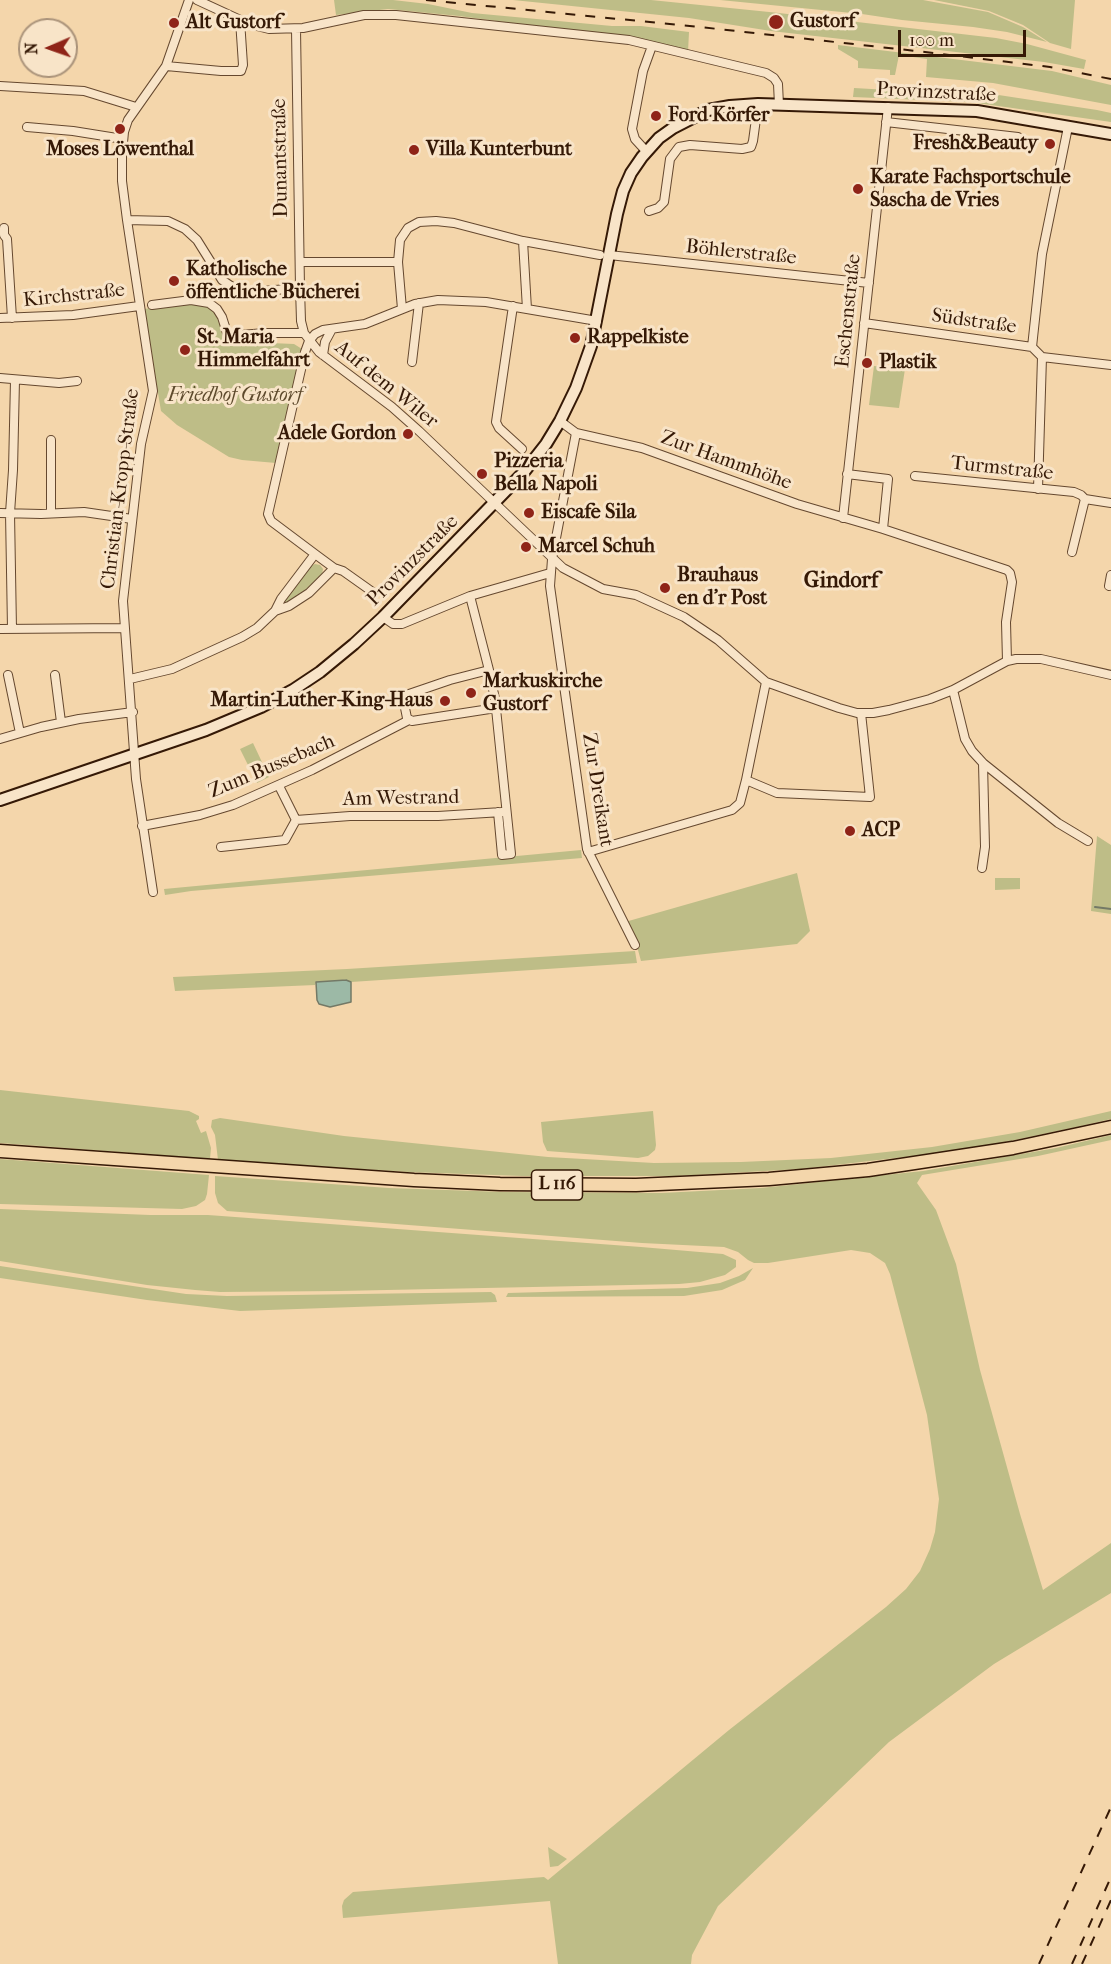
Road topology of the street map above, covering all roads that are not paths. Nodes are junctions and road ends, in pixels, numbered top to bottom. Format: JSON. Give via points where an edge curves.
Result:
{"nodes":[{"id":1,"x":189,"y":0,"type":"edge"},
{"id":2,"x":197,"y":0,"type":"edge"},
{"id":3,"x":240,"y":20,"type":"junction"},
{"id":4,"x":296,"y":29,"type":"junction"},
{"id":5,"x":652,"y":46,"type":"junction"},
{"id":6,"x":166,"y":66,"type":"junction"},
{"id":7,"x":0,"y":86,"type":"edge"},
{"id":8,"x":758,"y":104,"type":"junction"},
{"id":9,"x":779,"y":105,"type":"junction"},
{"id":10,"x":136,"y":107,"type":"junction"},
{"id":11,"x":888,"y":107,"type":"junction"},
{"id":12,"x":886,"y":122,"type":"junction"},
{"id":13,"x":27,"y":127,"type":"dead end"},
{"id":14,"x":1068,"y":127,"type":"junction"},
{"id":15,"x":1111,"y":134,"type":"edge"},
{"id":16,"x":1018,"y":137,"type":"dead end"},
{"id":17,"x":123,"y":139,"type":"junction"},
{"id":18,"x":646,"y":151,"type":"junction"},
{"id":19,"x":649,"y":211,"type":"dead end"},
{"id":20,"x":127,"y":220,"type":"junction"},
{"id":21,"x":4,"y":228,"type":"dead end"},
{"id":22,"x":523,"y":241,"type":"junction"},
{"id":23,"x":604,"y":255,"type":"junction"},
{"id":24,"x":300,"y":262,"type":"junction"},
{"id":25,"x":398,"y":262,"type":"junction"},
{"id":26,"x":869,"y":283,"type":"junction"},
{"id":27,"x":300,"y":288,"type":"junction"},
{"id":28,"x":419,"y":303,"type":"junction"},
{"id":29,"x":152,"y":305,"type":"dead end"},
{"id":30,"x":139,"y":306,"type":"junction"},
{"id":31,"x":513,"y":306,"type":"junction"},
{"id":32,"x":402,"y":309,"type":"junction"},
{"id":33,"x":527,"y":309,"type":"junction"},
{"id":34,"x":0,"y":318,"type":"edge"},
{"id":35,"x":12,"y":318,"type":"junction"},
{"id":36,"x":597,"y":321,"type":"junction"},
{"id":37,"x":864,"y":323,"type":"junction"},
{"id":38,"x":332,"y":329,"type":"junction"},
{"id":39,"x":304,"y":333,"type":"junction"},
{"id":40,"x":309,"y":341,"type":"junction"},
{"id":41,"x":1032,"y":347,"type":"junction"},
{"id":42,"x":323,"y":355,"type":"junction"},
{"id":43,"x":1042,"y":357,"type":"junction"},
{"id":44,"x":412,"y":362,"type":"dead end"},
{"id":45,"x":1111,"y":365,"type":"edge"},
{"id":46,"x":0,"y":378,"type":"edge"},
{"id":47,"x":15,"y":380,"type":"junction"},
{"id":48,"x":77,"y":381,"type":"dead end"},
{"id":49,"x":560,"y":421,"type":"junction"},
{"id":50,"x":576,"y":433,"type":"junction"},
{"id":51,"x":51,"y":440,"type":"dead end"},
{"id":52,"x":522,"y":449,"type":"dead end"},
{"id":53,"x":848,"y":474,"type":"junction"},
{"id":54,"x":915,"y":476,"type":"dead end"},
{"id":55,"x":1038,"y":489,"type":"junction"},
{"id":56,"x":1084,"y":499,"type":"junction"},
{"id":57,"x":495,"y":503,"type":"junction"},
{"id":58,"x":1111,"y":503,"type":"edge"},
{"id":59,"x":0,"y":513,"type":"edge"},
{"id":60,"x":10,"y":513,"type":"junction"},
{"id":61,"x":51,"y":513,"type":"junction"},
{"id":62,"x":843,"y":518,"type":"junction"},
{"id":63,"x":132,"y":519,"type":"junction"},
{"id":64,"x":883,"y":529,"type":"junction"},
{"id":65,"x":1072,"y":552,"type":"dead end"},
{"id":66,"x":315,"y":554,"type":"junction"},
{"id":67,"x":552,"y":559,"type":"junction"},
{"id":68,"x":334,"y":568,"type":"junction"},
{"id":69,"x":550,"y":573,"type":"junction"},
{"id":70,"x":1111,"y":575,"type":"edge"},
{"id":71,"x":1109,"y":586,"type":"dead end"},
{"id":72,"x":374,"y":593,"type":"dead end"},
{"id":73,"x":470,"y":596,"type":"junction"},
{"id":74,"x":275,"y":611,"type":"junction"},
{"id":75,"x":383,"y":617,"type":"junction"},
{"id":76,"x":125,"y":628,"type":"junction"},
{"id":77,"x":0,"y":629,"type":"edge"},
{"id":78,"x":12,"y":629,"type":"junction"},
{"id":79,"x":1007,"y":661,"type":"junction"},
{"id":80,"x":489,"y":670,"type":"junction"},
{"id":81,"x":8,"y":675,"type":"dead end"},
{"id":82,"x":56,"y":675,"type":"dead end"},
{"id":83,"x":1111,"y":675,"type":"edge"},
{"id":84,"x":130,"y":679,"type":"junction"},
{"id":85,"x":766,"y":682,"type":"junction"},
{"id":86,"x":953,"y":690,"type":"junction"},
{"id":87,"x":496,"y":708,"type":"junction"},
{"id":88,"x":133,"y":712,"type":"junction"},
{"id":89,"x":861,"y":713,"type":"junction"},
{"id":90,"x":409,"y":720,"type":"junction"},
{"id":91,"x":61,"y":722,"type":"junction"},
{"id":92,"x":20,"y":732,"type":"junction"},
{"id":93,"x":0,"y":739,"type":"edge"},
{"id":94,"x":136,"y":755,"type":"junction"},
{"id":95,"x":983,"y":763,"type":"junction"},
{"id":96,"x":746,"y":780,"type":"junction"},
{"id":97,"x":279,"y":786,"type":"junction"},
{"id":98,"x":0,"y":800,"type":"edge"},
{"id":99,"x":502,"y":812,"type":"junction"},
{"id":100,"x":296,"y":820,"type":"junction"},
{"id":101,"x":142,"y":826,"type":"junction"},
{"id":102,"x":1089,"y":841,"type":"dead end"},
{"id":103,"x":221,"y":847,"type":"dead end"},
{"id":104,"x":588,"y":852,"type":"junction"},
{"id":105,"x":982,"y":868,"type":"dead end"},
{"id":106,"x":153,"y":892,"type":"dead end"},
{"id":107,"x":634,"y":945,"type":"dead end"},
{"id":108,"x":1111,"y":1127,"type":"edge"},
{"id":109,"x":0,"y":1151,"type":"edge"}],
"edges":[{"from":1,"to":6,"type":"street","name":"Christian-Kropp-Straße"},
{"from":2,"to":3,"type":"street"},
{"from":3,"to":4,"type":"street","via":[[265,28]]},
{"from":3,"to":6,"type":"street","via":[[241,71]]},
{"from":4,"to":5,"type":"street","via":[[355,16],[396,15],[598,36]]},
{"from":4,"to":24,"type":"street","name":"Dunantstraße"},
{"from":5,"to":9,"type":"street","via":[[767,74],[778,84]]},
{"from":5,"to":18,"type":"street","via":[[632,129]]},
{"from":6,"to":10,"type":"street","name":"Christian-Kropp-Straße"},
{"from":7,"to":10,"type":"street","via":[[84,91]]},
{"from":8,"to":9,"type":"street","name":"Provinzstraße"},
{"from":8,"to":18,"type":"street","name":"Provinzstraße","via":[[721,107],[698,114],[665,133]]},
{"from":8,"to":19,"type":"street","via":[[751,147],[679,147],[670,159],[664,202]]},
{"from":9,"to":11,"type":"street","name":"Provinzstraße"},
{"from":10,"to":17,"type":"street","name":"Christian-Kropp-Straße"},
{"from":11,"to":12,"type":"street","name":"Eschenstraße"},
{"from":11,"to":14,"type":"street","name":"Provinzstraße","via":[[988,113]]},
{"from":12,"to":16,"type":"street","name":"Provinzstraße"},
{"from":12,"to":26,"type":"street","name":"Eschenstraße"},
{"from":13,"to":17,"type":"street"},
{"from":14,"to":15,"type":"street","name":"Provinzstraße"},
{"from":14,"to":41,"type":"street","via":[[1042,254]]},
{"from":17,"to":20,"type":"street","name":"Christian-Kropp-Straße","via":[[122,181]]},
{"from":18,"to":23,"type":"street","name":"Provinzstraße","via":[[631,173]]},
{"from":20,"to":27,"type":"street","via":[[172,222],[189,232],[222,280],[237,290]]},
{"from":20,"to":30,"type":"street","name":"Christian-Kropp-Straße"},
{"from":21,"to":35,"type":"street","name":"Kirchstraße","via":[[8,239]]},
{"from":22,"to":23,"type":"street","name":"Böhlerstraße"},
{"from":22,"to":25,"type":"street","name":"Böhlerstraße","via":[[454,223],[423,222],[402,234]]},
{"from":22,"to":33,"type":"street"},
{"from":23,"to":26,"type":"street","name":"Böhlerstraße"},
{"from":23,"to":36,"type":"street","name":"Provinzstraße"},
{"from":24,"to":25,"type":"street"},
{"from":24,"to":27,"type":"street","name":"Dunantstraße"},
{"from":25,"to":32,"type":"street"},
{"from":26,"to":37,"type":"street","name":"Eschenstraße"},
{"from":27,"to":39,"type":"street","name":"Auf dem Wiler"},
{"from":28,"to":31,"type":"street","via":[[470,300]]},
{"from":28,"to":32,"type":"street"},
{"from":28,"to":44,"type":"street"},
{"from":29,"to":39,"type":"street","via":[[190,300],[209,303],[222,317],[228,336]]},
{"from":30,"to":35,"type":"street","name":"Kirchstraße"},
{"from":30,"to":63,"type":"street","name":"Christian-Kropp-Straße","via":[[153,391],[142,432]]},
{"from":31,"to":33,"type":"street"},
{"from":31,"to":52,"type":"street","via":[[496,422]]},
{"from":32,"to":38,"type":"street","via":[[365,324]]},
{"from":33,"to":36,"type":"street"},
{"from":34,"to":35,"type":"street","name":"Kirchstraße"},
{"from":36,"to":49,"type":"street","name":"Provinzstraße","via":[[584,370]]},
{"from":37,"to":41,"type":"street","name":"Südstraße"},
{"from":37,"to":53,"type":"street","name":"Eschenstraße"},
{"from":38,"to":40,"type":"street","via":[[317,332]]},
{"from":38,"to":42,"type":"street"},
{"from":39,"to":40,"type":"street","name":"Auf dem Wiler"},
{"from":40,"to":42,"type":"street","name":"Auf dem Wiler"},
{"from":40,"to":66,"type":"street","via":[[268,514],[271,521]]},
{"from":41,"to":43,"type":"street","name":"Südstraße"},
{"from":42,"to":57,"type":"street","name":"Auf dem Wiler","via":[[392,406]]},
{"from":43,"to":45,"type":"street"},
{"from":43,"to":55,"type":"street"},
{"from":46,"to":47,"type":"street"},
{"from":47,"to":48,"type":"street"},
{"from":47,"to":60,"type":"street"},
{"from":49,"to":50,"type":"street","name":"Zur Hammhöhe"},
{"from":49,"to":57,"type":"street","name":"Provinzstraße","via":[[528,467]]},
{"from":50,"to":62,"type":"street","name":"Zur Hammhöhe","via":[[642,448]]},
{"from":50,"to":67,"type":"street","name":"Zur Dreikant"},
{"from":51,"to":61,"type":"street"},
{"from":53,"to":62,"type":"street","name":"Eschenstraße"},
{"from":53,"to":64,"type":"street","via":[[888,479]]},
{"from":54,"to":55,"type":"street","name":"Turmstraße"},
{"from":55,"to":56,"type":"street","name":"Turmstraße","via":[[1076,493]]},
{"from":56,"to":58,"type":"street","name":"Turmstraße"},
{"from":56,"to":65,"type":"street"},
{"from":57,"to":67,"type":"street","name":"Auf dem Wiler"},
{"from":57,"to":75,"type":"street","name":"Provinzstraße"},
{"from":59,"to":60,"type":"street"},
{"from":60,"to":61,"type":"street"},
{"from":60,"to":78,"type":"street"},
{"from":61,"to":63,"type":"street","via":[[84,512]]},
{"from":62,"to":64,"type":"street","name":"Zur Hammhöhe"},
{"from":63,"to":76,"type":"street","name":"Christian-Kropp-Straße","via":[[124,596]]},
{"from":64,"to":79,"type":"street","name":"Zur Hammhöhe","via":[[1009,571],[1012,582],[1006,622]]},
{"from":66,"to":68,"type":"street"},
{"from":66,"to":74,"type":"street"},
{"from":67,"to":69,"type":"street","name":"Zur Dreikant"},
{"from":67,"to":85,"type":"street","name":"Auf dem Wiler","via":[[603,589],[636,594],[684,617],[718,640]]},
{"from":68,"to":72,"type":"street"},
{"from":68,"to":74,"type":"street","via":[[309,593]]},
{"from":69,"to":73,"type":"street"},
{"from":69,"to":104,"type":"street","name":"Zur Dreikant"},
{"from":70,"to":71,"type":"street"},
{"from":73,"to":75,"type":"street","via":[[400,625]]},
{"from":73,"to":80,"type":"street"},
{"from":74,"to":84,"type":"street","via":[[257,628],[220,648],[172,669]]},
{"from":75,"to":94,"type":"street","name":"Provinzstraße","via":[[328,666],[285,694],[233,719]]},
{"from":76,"to":78,"type":"street"},
{"from":76,"to":84,"type":"street","name":"Christian-Kropp-Straße"},
{"from":77,"to":78,"type":"street"},
{"from":79,"to":83,"type":"street","via":[[1035,658]]},
{"from":79,"to":86,"type":"street"},
{"from":80,"to":87,"type":"street"},
{"from":80,"to":90,"type":"street","via":[[407,694],[404,701]]},
{"from":81,"to":92,"type":"street"},
{"from":82,"to":91,"type":"street"},
{"from":84,"to":88,"type":"street","name":"Christian-Kropp-Straße"},
{"from":85,"to":89,"type":"street"},
{"from":85,"to":96,"type":"street"},
{"from":86,"to":89,"type":"street","via":[[909,705]]},
{"from":86,"to":95,"type":"street","via":[[965,739]]},
{"from":87,"to":90,"type":"street"},
{"from":87,"to":99,"type":"street"},
{"from":88,"to":91,"type":"street"},
{"from":88,"to":94,"type":"street","name":"Christian-Kropp-Straße"},
{"from":89,"to":96,"type":"street","via":[[870,797],[783,795]]},
{"from":90,"to":97,"type":"street","name":"Zum Bussebach"},
{"from":91,"to":92,"type":"street"},
{"from":92,"to":93,"type":"street"},
{"from":94,"to":98,"type":"street","name":"Provinzstraße"},
{"from":94,"to":101,"type":"street","name":"Christian-Kropp-Straße"},
{"from":95,"to":102,"type":"street","via":[[1058,823]]},
{"from":95,"to":105,"type":"street"},
{"from":96,"to":104,"type":"street","via":[[740,803],[732,810]]},
{"from":97,"to":100,"type":"street"},
{"from":97,"to":101,"type":"street","name":"Zum Bussebach","via":[[208,813]]},
{"from":99,"to":99,"type":"street","via":[[511,854],[502,855]]},
{"from":99,"to":100,"type":"street","name":"Am Westrand"},
{"from":100,"to":103,"type":"street","via":[[285,840]]},
{"from":101,"to":106,"type":"street","name":"Christian-Kropp-Straße"},
{"from":104,"to":107,"type":"street","name":"Zur Dreikant"},
{"from":108,"to":109,"type":"main road","number":"L 116","via":[[1002,1150],[868,1170],[636,1185],[403,1180]]}]}
